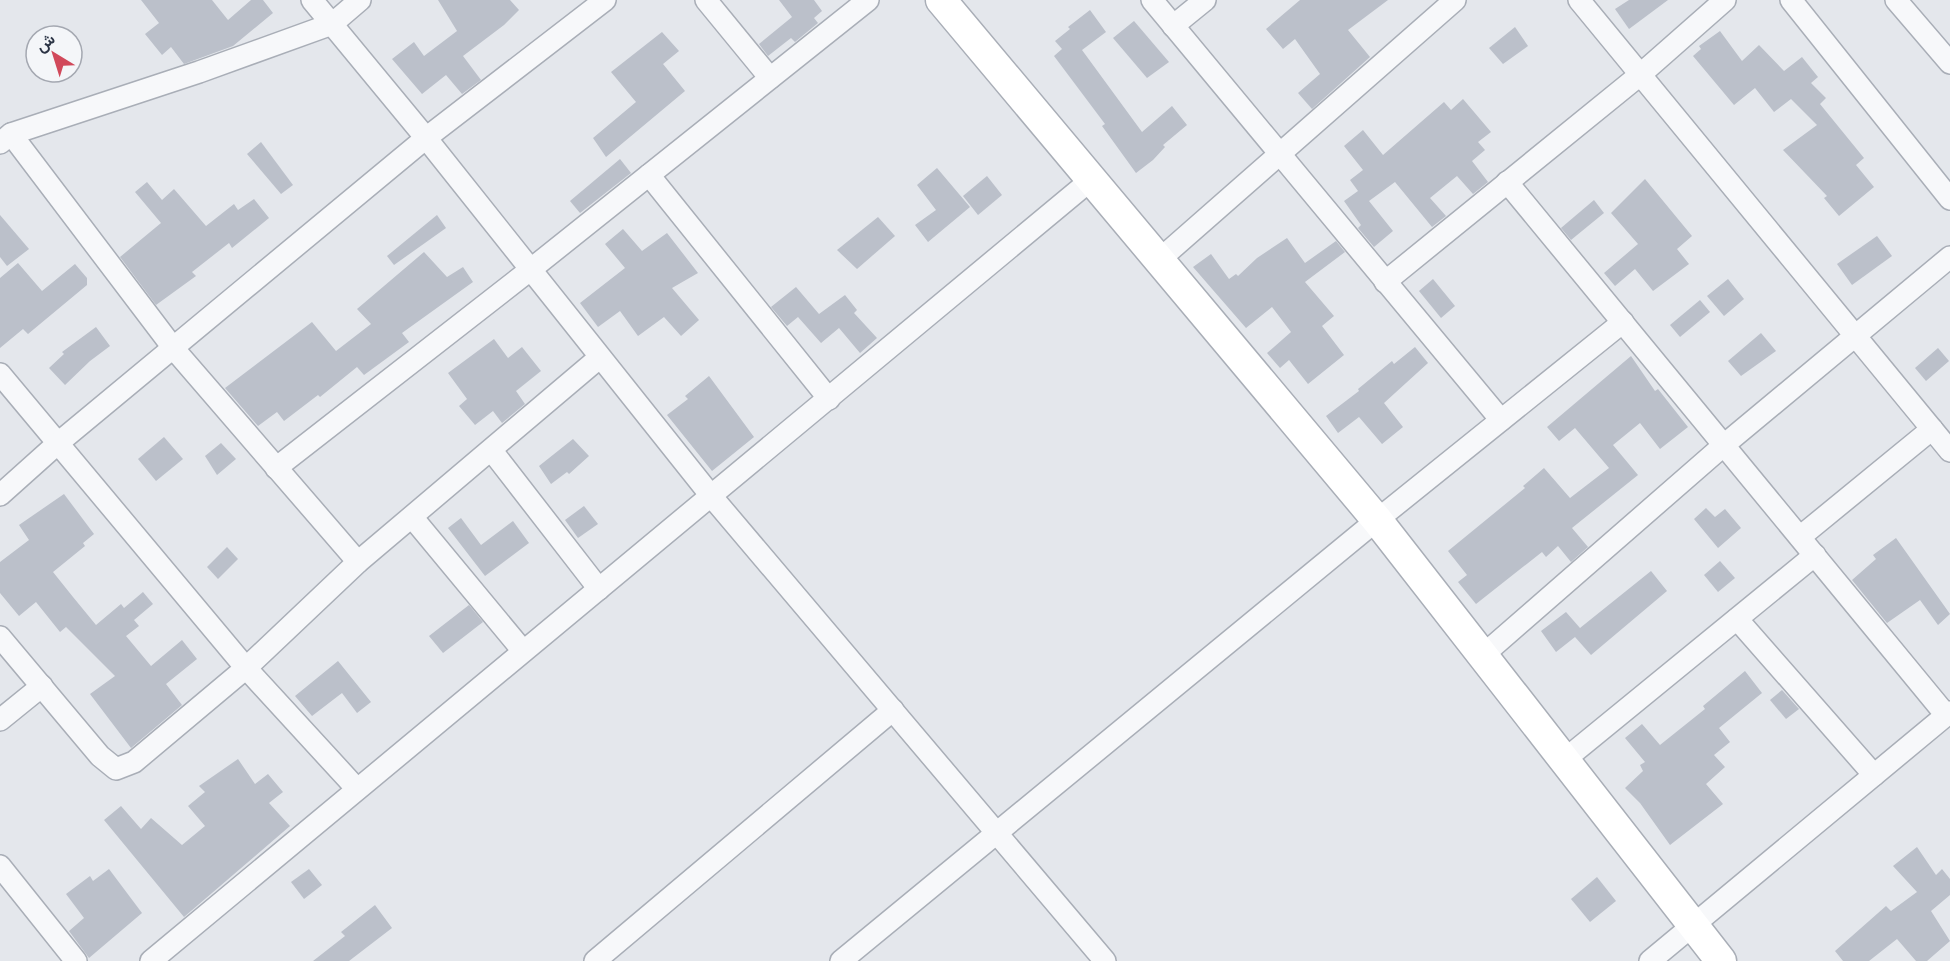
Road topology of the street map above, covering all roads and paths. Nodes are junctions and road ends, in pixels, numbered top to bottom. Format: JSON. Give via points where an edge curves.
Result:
{"nodes":[{"id":1,"x":312,"y":0,"type":"edge"},
{"id":2,"x":360,"y":0,"type":"edge"},
{"id":3,"x":605,"y":0,"type":"edge"},
{"id":4,"x":706,"y":0,"type":"edge"},
{"id":5,"x":868,"y":0,"type":"edge"},
{"id":6,"x":941,"y":0,"type":"edge"},
{"id":7,"x":1152,"y":0,"type":"edge"},
{"id":8,"x":1205,"y":0,"type":"edge"},
{"id":9,"x":1455,"y":0,"type":"edge"},
{"id":10,"x":1579,"y":0,"type":"edge"},
{"id":11,"x":1725,"y":0,"type":"edge"},
{"id":12,"x":1791,"y":0,"type":"edge"},
{"id":13,"x":1896,"y":0,"type":"edge"},
{"id":14,"x":332,"y":24,"type":"junction"},
{"id":15,"x":1173,"y":27,"type":"junction"},
{"id":16,"x":1946,"y":50,"type":"edge"},
{"id":17,"x":1641,"y":74,"type":"junction"},
{"id":18,"x":770,"y":78,"type":"junction"},
{"id":19,"x":426,"y":138,"type":"junction"},
{"id":20,"x":5,"y":139,"type":"edge"},
{"id":21,"x":1279,"y":154,"type":"junction"},
{"id":22,"x":649,"y":175,"type":"junction"},
{"id":23,"x":1092,"y":179,"type":"junction"},
{"id":24,"x":1507,"y":182,"type":"junction"},
{"id":25,"x":1950,"y":199,"type":"edge"},
{"id":26,"x":1950,"y":257,"type":"edge"},
{"id":27,"x":1158,"y":260,"type":"junction"},
{"id":28,"x":530,"y":270,"type":"junction"},
{"id":29,"x":1385,"y":282,"type":"junction"},
{"id":30,"x":1623,"y":322,"type":"junction"},
{"id":31,"x":1856,"y":336,"type":"junction"},
{"id":32,"x":174,"y":349,"type":"junction"},
{"id":33,"x":599,"y":358,"type":"junction"},
{"id":34,"x":0,"y":374,"type":"edge"},
{"id":35,"x":829,"y":399,"type":"junction"},
{"id":36,"x":1500,"y":420,"type":"junction"},
{"id":37,"x":1932,"y":429,"type":"junction"},
{"id":38,"x":57,"y":444,"type":"junction"},
{"id":39,"x":1724,"y":445,"type":"junction"},
{"id":40,"x":492,"y":451,"type":"junction"},
{"id":41,"x":1950,"y":451,"type":"edge"},
{"id":42,"x":276,"y":468,"type":"junction"},
{"id":43,"x":0,"y":495,"type":"edge"},
{"id":44,"x":712,"y":497,"type":"junction"},
{"id":45,"x":412,"y":517,"type":"junction"},
{"id":46,"x":1377,"y":520,"type":"junction"},
{"id":47,"x":1800,"y":537,"type":"junction"},
{"id":48,"x":1815,"y":555,"type":"junction"},
{"id":49,"x":358,"y":562,"type":"junction"},
{"id":50,"x":599,"y":589,"type":"junction"},
{"id":51,"x":1737,"y":619,"type":"junction"},
{"id":52,"x":0,"y":637,"type":"edge"},
{"id":53,"x":523,"y":651,"type":"junction"},
{"id":54,"x":1482,"y":656,"type":"junction"},
{"id":55,"x":246,"y":668,"type":"junction"},
{"id":56,"x":42,"y":686,"type":"junction"},
{"id":57,"x":893,"y":710,"type":"junction"},
{"id":58,"x":1948,"y":713,"type":"edge"},
{"id":59,"x":0,"y":720,"type":"edge"},
{"id":60,"x":1563,"y":761,"type":"junction"},
{"id":61,"x":1874,"y":775,"type":"junction"},
{"id":62,"x":357,"y":789,"type":"junction"},
{"id":63,"x":997,"y":832,"type":"junction"},
{"id":64,"x":0,"y":866,"type":"edge"},
{"id":65,"x":1691,"y":927,"type":"junction"},
{"id":66,"x":76,"y":961,"type":"edge"},
{"id":67,"x":151,"y":961,"type":"edge"},
{"id":68,"x":595,"y":961,"type":"edge"},
{"id":69,"x":841,"y":961,"type":"edge"},
{"id":70,"x":1105,"y":961,"type":"edge"},
{"id":71,"x":1650,"y":961,"type":"edge"},
{"id":72,"x":1720,"y":961,"type":"edge"}],
"edges":[{"from":1,"to":14,"type":"street"},
{"from":2,"to":14,"type":"street"},
{"from":3,"to":19,"type":"street"},
{"from":4,"to":18,"type":"street"},
{"from":5,"to":18,"type":"street"},
{"from":6,"to":23,"type":"street"},
{"from":7,"to":15,"type":"street"},
{"from":8,"to":15,"type":"street"},
{"from":9,"to":21,"type":"street"},
{"from":10,"to":17,"type":"street"},
{"from":11,"to":17,"type":"street"},
{"from":12,"to":25,"type":"street"},
{"from":13,"to":16,"type":"street"},
{"from":14,"to":19,"type":"street"},
{"from":14,"to":20,"type":"street"},
{"from":15,"to":21,"type":"street"},
{"from":17,"to":24,"type":"street"},
{"from":17,"to":31,"type":"street"},
{"from":18,"to":22,"type":"street"},
{"from":19,"to":28,"type":"street"},
{"from":19,"to":32,"type":"street"},
{"from":20,"to":32,"type":"street"},
{"from":21,"to":27,"type":"street"},
{"from":21,"to":29,"type":"street"},
{"from":22,"to":28,"type":"street"},
{"from":22,"to":35,"type":"street"},
{"from":23,"to":27,"type":"street"},
{"from":23,"to":35,"type":"street"},
{"from":24,"to":29,"type":"street"},
{"from":24,"to":30,"type":"street"},
{"from":26,"to":31,"type":"street"},
{"from":27,"to":46,"type":"street"},
{"from":28,"to":33,"type":"street"},
{"from":28,"to":42,"type":"street"},
{"from":29,"to":36,"type":"street"},
{"from":30,"to":36,"type":"street"},
{"from":30,"to":39,"type":"street"},
{"from":31,"to":37,"type":"street"},
{"from":31,"to":39,"type":"street"},
{"from":32,"to":38,"type":"street"},
{"from":32,"to":42,"type":"street"},
{"from":33,"to":40,"type":"street"},
{"from":33,"to":44,"type":"street"},
{"from":34,"to":38,"type":"street"},
{"from":35,"to":44,"type":"street"},
{"from":36,"to":46,"type":"street"},
{"from":37,"to":41,"type":"street"},
{"from":37,"to":47,"type":"street"},
{"from":38,"to":43,"type":"street"},
{"from":38,"to":55,"type":"street"},
{"from":39,"to":47,"type":"street"},
{"from":39,"to":54,"type":"street"},
{"from":40,"to":45,"type":"street"},
{"from":40,"to":50,"type":"street"},
{"from":42,"to":49,"type":"street"},
{"from":44,"to":50,"type":"street"},
{"from":44,"to":57,"type":"street"},
{"from":45,"to":49,"type":"street"},
{"from":45,"to":53,"type":"street"},
{"from":46,"to":54,"type":"street"},
{"from":46,"to":63,"type":"street"},
{"from":47,"to":48,"type":"street"},
{"from":48,"to":51,"type":"street"},
{"from":48,"to":58,"type":"street"},
{"from":49,"to":55,"type":"street"},
{"from":50,"to":53,"type":"street"},
{"from":51,"to":60,"type":"street"},
{"from":51,"to":61,"type":"street"},
{"from":52,"to":56,"type":"street"},
{"from":53,"to":62,"type":"street"},
{"from":54,"to":60,"type":"street"},
{"from":55,"to":56,"type":"street","via":[[135,762],[116,769],[100,756]]},
{"from":55,"to":62,"type":"street"},
{"from":56,"to":59,"type":"street"},
{"from":57,"to":63,"type":"street"},
{"from":57,"to":68,"type":"street"},
{"from":58,"to":61,"type":"street"},
{"from":60,"to":65,"type":"street"},
{"from":61,"to":65,"type":"street"},
{"from":62,"to":67,"type":"street"},
{"from":63,"to":69,"type":"street"},
{"from":63,"to":70,"type":"street"},
{"from":64,"to":66,"type":"street"},
{"from":65,"to":71,"type":"street"},
{"from":65,"to":72,"type":"street"}]}
